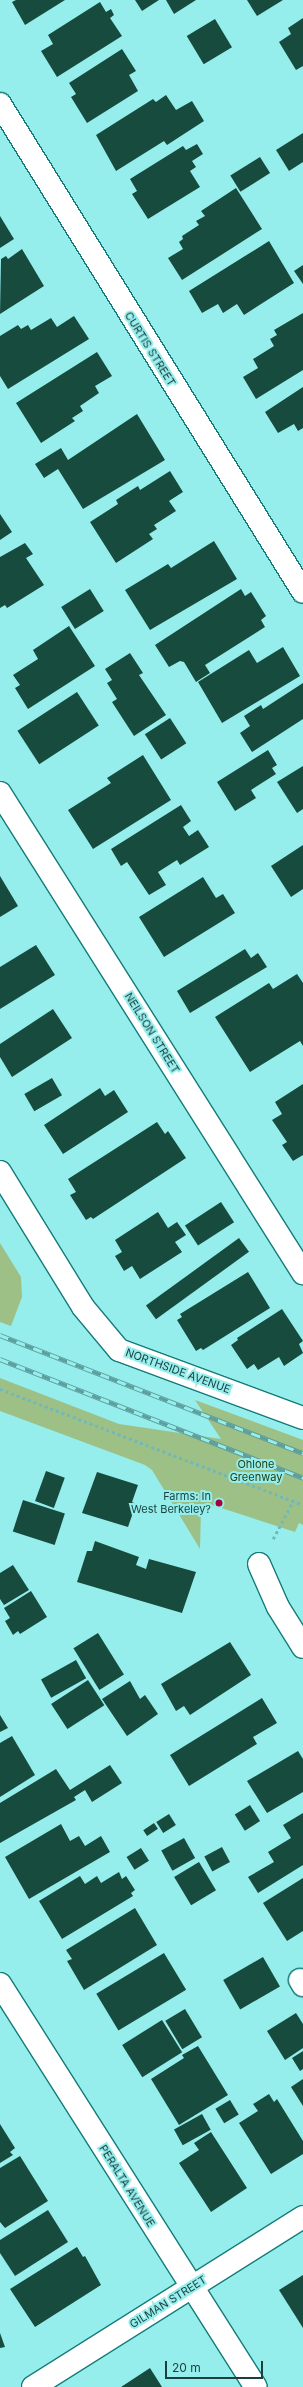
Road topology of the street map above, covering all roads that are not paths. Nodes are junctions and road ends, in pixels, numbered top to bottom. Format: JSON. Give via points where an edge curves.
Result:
{"nodes":[{"id":1,"x":0,"y":104,"type":"edge"},
{"id":2,"x":303,"y":592,"type":"edge"},
{"id":3,"x":0,"y":793,"type":"edge"},
{"id":4,"x":0,"y":1172,"type":"edge"},
{"id":5,"x":303,"y":1273,"type":"edge"},
{"id":6,"x":303,"y":1418,"type":"edge"},
{"id":7,"x":259,"y":1564,"type":"road end"},
{"id":8,"x":303,"y":1647,"type":"edge"},
{"id":9,"x":0,"y":1984,"type":"edge"},
{"id":10,"x":303,"y":2217,"type":"edge"},
{"id":11,"x":192,"y":2287,"type":"junction"},
{"id":12,"x":34,"y":2387,"type":"edge"},
{"id":13,"x":256,"y":2387,"type":"edge"}],
"edges":[{"from":1,"to":2,"type":"street","name":"CURTIS STREET"},
{"from":3,"to":5,"type":"street","name":"NEILSON STREET"},
{"from":4,"to":6,"type":"street","name":"NORTHSIDE AVENUE","via":[[83,1307],[119,1350]]},
{"from":7,"to":8,"type":"street","via":[[278,1607]]},
{"from":9,"to":11,"type":"street","name":"PERALTA AVENUE"},
{"from":10,"to":11,"type":"street","name":"GILMAN STREET"},
{"from":11,"to":12,"type":"street","name":"GILMAN STREET"},
{"from":11,"to":13,"type":"street","name":"PERALTA AVENUE"}]}
